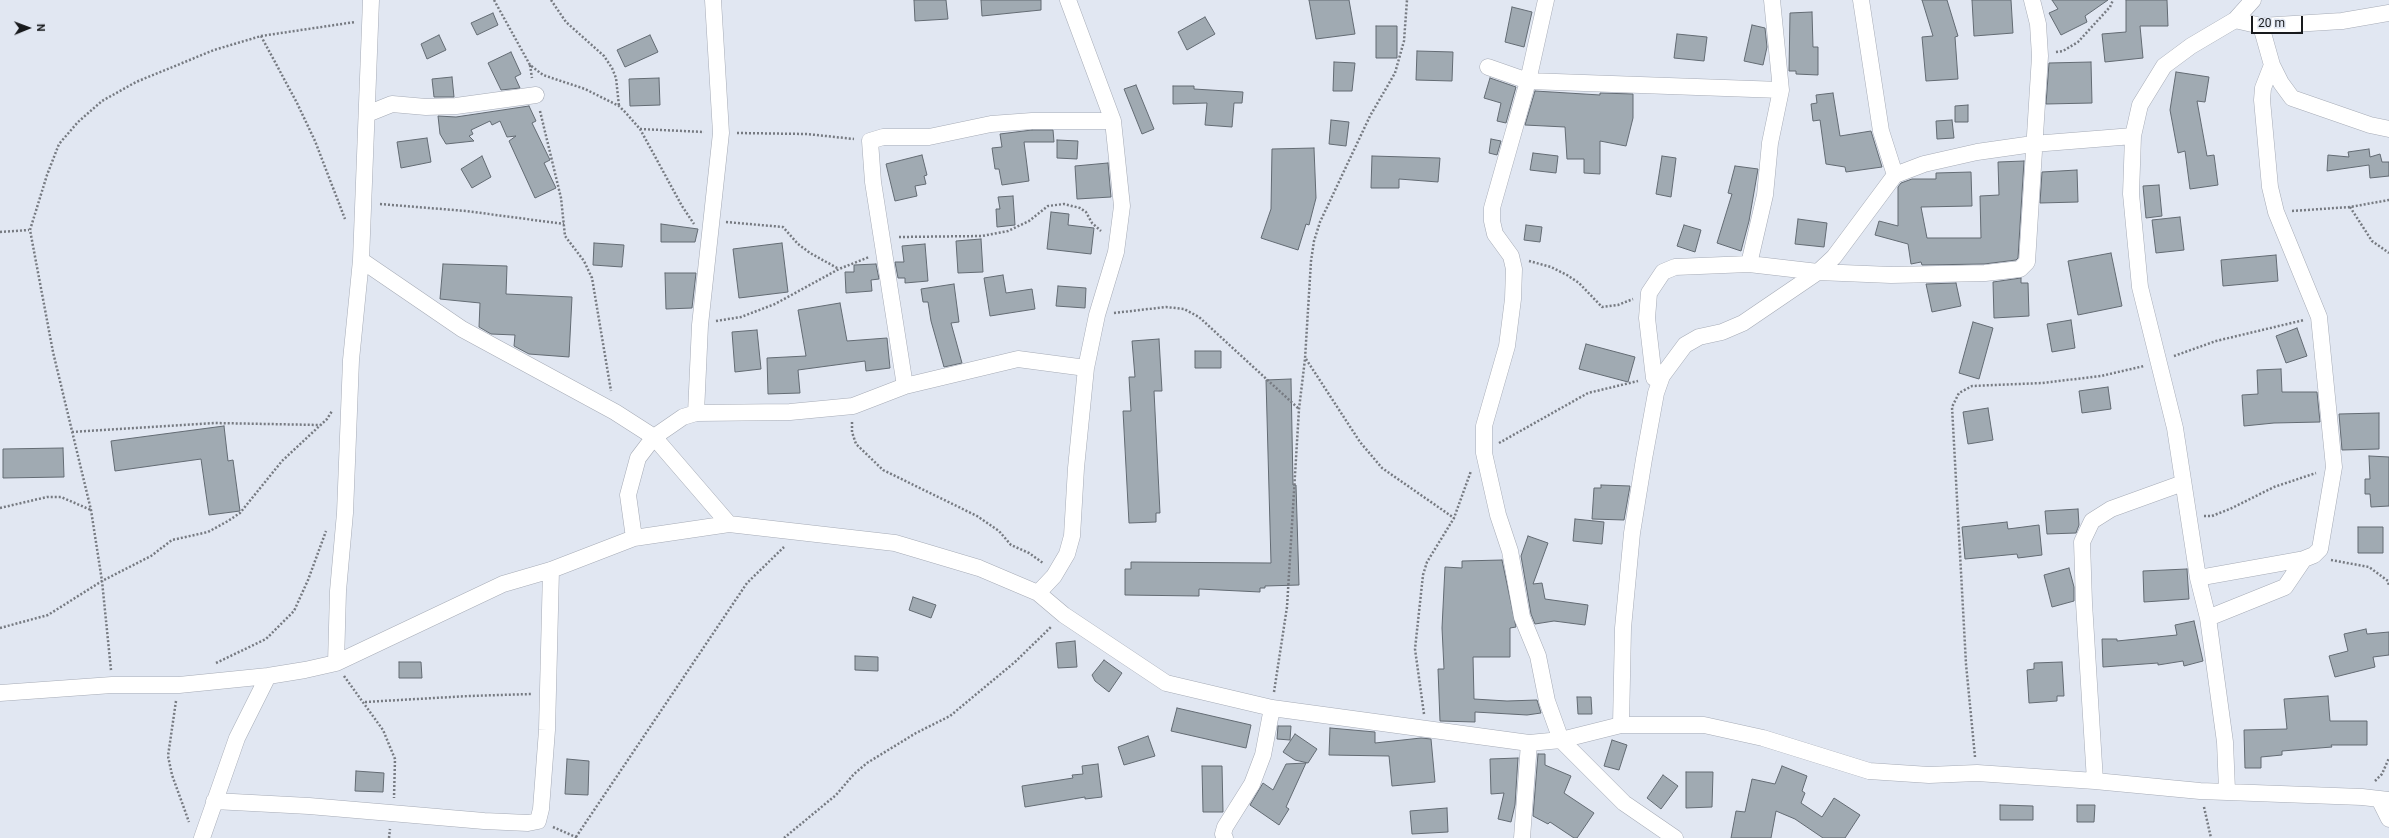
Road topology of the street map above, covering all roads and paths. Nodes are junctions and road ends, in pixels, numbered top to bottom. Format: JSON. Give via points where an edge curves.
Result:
{"nodes":[{"id":1,"x":371,"y":0,"type":"edge"},
{"id":2,"x":494,"y":0,"type":"edge"},
{"id":3,"x":551,"y":0,"type":"edge"},
{"id":4,"x":713,"y":0,"type":"edge"},
{"id":5,"x":1068,"y":0,"type":"edge"},
{"id":6,"x":1407,"y":0,"type":"edge"},
{"id":7,"x":1546,"y":0,"type":"edge"},
{"id":8,"x":1772,"y":0,"type":"edge"},
{"id":9,"x":1861,"y":0,"type":"edge"},
{"id":10,"x":2032,"y":0,"type":"edge"},
{"id":11,"x":2113,"y":0,"type":"edge"},
{"id":12,"x":2253,"y":0,"type":"edge"},
{"id":13,"x":2389,"y":13,"type":"edge"},
{"id":14,"x":369,"y":20,"type":"junction"},
{"id":15,"x":2236,"y":20,"type":"junction"},
{"id":16,"x":2261,"y":26,"type":"junction"},
{"id":17,"x":261,"y":36,"type":"junction"},
{"id":18,"x":2040,"y":56,"type":"junction"},
{"id":19,"x":530,"y":65,"type":"junction"},
{"id":20,"x":2272,"y":65,"type":"junction"},
{"id":21,"x":1488,"y":67,"type":"dead end"},
{"id":22,"x":1528,"y":81,"type":"junction"},
{"id":23,"x":1781,"y":90,"type":"junction"},
{"id":24,"x":536,"y":95,"type":"junction"},
{"id":25,"x":619,"y":106,"type":"junction"},
{"id":26,"x":367,"y":114,"type":"junction"},
{"id":27,"x":1113,"y":121,"type":"junction"},
{"id":28,"x":640,"y":129,"type":"junction"},
{"id":29,"x":2389,"y":129,"type":"edge"},
{"id":30,"x":721,"y":133,"type":"junction"},
{"id":31,"x":2133,"y":136,"type":"junction"},
{"id":32,"x":870,"y":141,"type":"junction"},
{"id":33,"x":2033,"y":144,"type":"junction"},
{"id":34,"x":1895,"y":175,"type":"junction"},
{"id":35,"x":2389,"y":200,"type":"edge"},
{"id":36,"x":363,"y":203,"type":"junction"},
{"id":37,"x":2350,"y":207,"type":"junction"},
{"id":38,"x":2276,"y":212,"type":"junction"},
{"id":39,"x":712,"y":221,"type":"junction"},
{"id":40,"x":347,"y":224,"type":"dead end"},
{"id":41,"x":564,"y":224,"type":"junction"},
{"id":42,"x":30,"y":230,"type":"junction"},
{"id":43,"x":0,"y":232,"type":"edge"},
{"id":44,"x":1103,"y":233,"type":"dead end"},
{"id":45,"x":710,"y":246,"type":"junction"},
{"id":46,"x":884,"y":252,"type":"junction"},
{"id":47,"x":2389,"y":253,"type":"edge"},
{"id":48,"x":1511,"y":256,"type":"junction"},
{"id":49,"x":361,"y":260,"type":"junction"},
{"id":50,"x":1749,"y":264,"type":"junction"},
{"id":51,"x":839,"y":269,"type":"junction"},
{"id":52,"x":1818,"y":272,"type":"junction"},
{"id":53,"x":1649,"y":293,"type":"junction"},
{"id":54,"x":1097,"y":314,"type":"junction"},
{"id":55,"x":2319,"y":317,"type":"junction"},
{"id":56,"x":700,"y":325,"type":"junction"},
{"id":57,"x":1305,"y":359,"type":"junction"},
{"id":58,"x":2157,"y":362,"type":"junction"},
{"id":59,"x":1086,"y":368,"type":"junction"},
{"id":60,"x":1654,"y":378,"type":"joint"},
{"id":61,"x":905,"y":386,"type":"junction"},
{"id":62,"x":334,"y":406,"type":"dead end"},
{"id":63,"x":853,"y":406,"type":"junction"},
{"id":64,"x":1299,"y":409,"type":"junction"},
{"id":65,"x":615,"y":412,"type":"junction"},
{"id":66,"x":696,"y":413,"type":"junction"},
{"id":67,"x":321,"y":425,"type":"junction"},
{"id":68,"x":72,"y":432,"type":"junction"},
{"id":69,"x":654,"y":437,"type":"junction"},
{"id":70,"x":1484,"y":453,"type":"junction"},
{"id":71,"x":2334,"y":467,"type":"junction"},
{"id":72,"x":2183,"y":483,"type":"junction"},
{"id":73,"x":0,"y":508,"type":"edge"},
{"id":74,"x":91,"y":510,"type":"junction"},
{"id":75,"x":2188,"y":516,"type":"junction"},
{"id":76,"x":1454,"y":518,"type":"junction"},
{"id":77,"x":729,"y":524,"type":"junction"},
{"id":78,"x":326,"y":530,"type":"dead end"},
{"id":79,"x":801,"y":532,"type":"junction"},
{"id":80,"x":634,"y":538,"type":"junction"},
{"id":81,"x":2320,"y":549,"type":"junction"},
{"id":82,"x":2304,"y":559,"type":"junction"},
{"id":83,"x":551,"y":570,"type":"junction"},
{"id":84,"x":1054,"y":576,"type":"junction"},
{"id":85,"x":2198,"y":578,"type":"junction"},
{"id":86,"x":2388,"y":580,"type":"edge"},
{"id":87,"x":102,"y":581,"type":"junction"},
{"id":88,"x":2389,"y":586,"type":"edge"},
{"id":89,"x":1038,"y":593,"type":"junction"},
{"id":90,"x":1064,"y":615,"type":"junction"},
{"id":91,"x":2208,"y":618,"type":"junction"},
{"id":92,"x":0,"y":628,"type":"edge"},
{"id":93,"x":336,"y":663,"type":"junction"},
{"id":94,"x":211,"y":666,"type":"dead end"},
{"id":95,"x":268,"y":676,"type":"junction"},
{"id":96,"x":112,"y":684,"type":"junction"},
{"id":97,"x":180,"y":685,"type":"junction"},
{"id":98,"x":0,"y":693,"type":"edge"},
{"id":99,"x":547,"y":694,"type":"junction"},
{"id":100,"x":365,"y":702,"type":"junction"},
{"id":101,"x":1272,"y":708,"type":"junction"},
{"id":102,"x":1621,"y":725,"type":"junction"},
{"id":103,"x":1425,"y":729,"type":"junction"},
{"id":104,"x":1561,"y":740,"type":"junction"},
{"id":105,"x":1529,"y":743,"type":"junction"},
{"id":106,"x":2389,"y":758,"type":"edge"},
{"id":107,"x":1977,"y":773,"type":"junction"},
{"id":108,"x":2095,"y":781,"type":"junction"},
{"id":109,"x":2228,"y":790,"type":"junction"},
{"id":110,"x":2200,"y":791,"type":"junction"},
{"id":111,"x":2362,"y":797,"type":"junction"},
{"id":112,"x":2384,"y":799,"type":"edge"},
{"id":113,"x":214,"y":801,"type":"junction"},
{"id":114,"x":392,"y":814,"type":"junction"},
{"id":115,"x":2389,"y":819,"type":"edge"},
{"id":116,"x":538,"y":821,"type":"junction"},
{"id":117,"x":190,"y":823,"type":"dead end"},
{"id":118,"x":577,"y":837,"type":"edge"},
{"id":119,"x":1221,"y":837,"type":"edge"},
{"id":120,"x":202,"y":838,"type":"edge"},
{"id":121,"x":389,"y":838,"type":"edge"},
{"id":122,"x":784,"y":838,"type":"edge"},
{"id":123,"x":1522,"y":838,"type":"edge"},
{"id":124,"x":1675,"y":838,"type":"edge"},
{"id":125,"x":2210,"y":838,"type":"edge"}],
"edges":[{"from":1,"to":14,"type":"street"},
{"from":2,"to":19,"type":"path"},
{"from":3,"to":25,"type":"path","via":[[566,22],[604,56],[612,68],[616,78]]},
{"from":4,"to":30,"type":"street"},
{"from":5,"to":27,"type":"street"},
{"from":6,"to":57,"type":"path","via":[[1404,41],[1395,73],[1370,116],[1320,222],[1314,241]]},
{"from":7,"to":22,"type":"street"},
{"from":8,"to":23,"type":"street"},
{"from":9,"to":34,"type":"street","via":[[1881,131]]},
{"from":10,"to":18,"type":"street","via":[[2038,24]]},
{"from":11,"to":18,"type":"path","via":[[2110,7],[2078,42],[2063,50]]},
{"from":12,"to":15,"type":"street"},
{"from":13,"to":16,"type":"street","via":[[2342,21]]},
{"from":14,"to":17,"type":"path"},
{"from":14,"to":26,"type":"street"},
{"from":15,"to":16,"type":"street"},
{"from":15,"to":31,"type":"street","via":[[2191,46],[2164,66],[2140,105]]},
{"from":16,"to":20,"type":"street"},
{"from":17,"to":40,"type":"path","via":[[315,141]]},
{"from":17,"to":42,"type":"path","via":[[214,50],[136,82],[102,101],[78,122],[60,144]]},
{"from":18,"to":33,"type":"street"},
{"from":19,"to":24,"type":"path"},
{"from":19,"to":25,"type":"path","via":[[543,75]]},
{"from":20,"to":29,"type":"street","via":[[2292,98]]},
{"from":20,"to":38,"type":"street","via":[[2263,88],[2262,114],[2269,180]]},
{"from":21,"to":22,"type":"street"},
{"from":22,"to":23,"type":"street"},
{"from":22,"to":48,"type":"street","via":[[1492,208],[1495,234]]},
{"from":23,"to":50,"type":"street","via":[[1770,143],[1765,196]]},
{"from":24,"to":26,"type":"street","via":[[456,106],[392,104]]},
{"from":24,"to":41,"type":"path","via":[[561,198]]},
{"from":25,"to":28,"type":"path"},
{"from":26,"to":36,"type":"street"},
{"from":27,"to":32,"type":"street","via":[[991,124],[929,137],[883,137]]},
{"from":27,"to":54,"type":"street","via":[[1122,206],[1116,252]]},
{"from":28,"to":30,"type":"path"},
{"from":28,"to":45,"type":"path","via":[[682,206]]},
{"from":30,"to":32,"type":"path","via":[[807,134]]},
{"from":30,"to":39,"type":"street"},
{"from":31,"to":33,"type":"street"},
{"from":31,"to":58,"type":"street","via":[[2131,194],[2140,287]]},
{"from":32,"to":46,"type":"street","via":[[873,182]]},
{"from":33,"to":34,"type":"street","via":[[1977,152],[1924,164]]},
{"from":33,"to":52,"type":"street","via":[[2030,250],[2027,262],[2020,269],[1985,273],[1899,275]]},
{"from":34,"to":52,"type":"street","via":[[1834,257]]},
{"from":35,"to":37,"type":"path"},
{"from":36,"to":41,"type":"path","via":[[466,211]]},
{"from":36,"to":49,"type":"street"},
{"from":37,"to":38,"type":"path"},
{"from":37,"to":47,"type":"path","via":[[2372,241]]},
{"from":38,"to":55,"type":"street"},
{"from":39,"to":45,"type":"street"},
{"from":39,"to":51,"type":"path","via":[[783,227],[798,244]]},
{"from":41,"to":65,"type":"path","via":[[565,236],[584,261],[592,278]]},
{"from":42,"to":43,"type":"path"},
{"from":42,"to":68,"type":"path","via":[[52,352]]},
{"from":44,"to":46,"type":"path","via":[[1092,223],[1086,212],[1064,204],[1048,206],[1029,221],[1008,231],[982,236],[900,235]]},
{"from":45,"to":56,"type":"street"},
{"from":46,"to":51,"type":"path"},
{"from":46,"to":61,"type":"street"},
{"from":48,"to":53,"type":"path","via":[[1551,267],[1567,275],[1579,283],[1602,307],[1618,305]]},
{"from":48,"to":70,"type":"street","via":[[1514,269],[1513,299],[1507,346],[1484,426]]},
{"from":49,"to":65,"type":"street","via":[[462,329]]},
{"from":49,"to":93,"type":"street","via":[[351,360]]},
{"from":50,"to":52,"type":"street"},
{"from":50,"to":53,"type":"street","via":[[1676,267],[1663,272]]},
{"from":51,"to":56,"type":"path","via":[[776,304],[741,317]]},
{"from":52,"to":102,"type":"street","via":[[1743,323],[1722,332],[1699,337],[1685,345],[1662,376],[1656,393],[1632,534],[1623,628]]},
{"from":53,"to":60,"type":"street","via":[[1647,318]]},
{"from":54,"to":59,"type":"street"},
{"from":54,"to":64,"type":"path","via":[[1166,307],[1184,309],[1199,317]]},
{"from":55,"to":58,"type":"path","via":[[2216,341]]},
{"from":55,"to":71,"type":"street"},
{"from":56,"to":66,"type":"street"},
{"from":57,"to":64,"type":"path"},
{"from":57,"to":76,"type":"path","via":[[1360,442],[1382,468]]},
{"from":58,"to":72,"type":"street","via":[[2175,428]]},
{"from":58,"to":107,"type":"path","via":[[2100,376],[2042,383],[1972,386],[1958,394],[1952,407],[1966,664]]},
{"from":59,"to":61,"type":"street","via":[[1018,359]]},
{"from":59,"to":84,"type":"street","via":[[1072,536],[1067,554]]},
{"from":60,"to":70,"type":"path","via":[[1588,392],[1529,424]]},
{"from":61,"to":63,"type":"street"},
{"from":62,"to":67,"type":"path"},
{"from":63,"to":66,"type":"street","via":[[790,412]]},
{"from":63,"to":84,"type":"path","via":[[853,438],[872,461],[883,470],[977,516],[999,530],[1011,545],[1036,557]]},
{"from":64,"to":101,"type":"path","via":[[1287,607]]},
{"from":65,"to":69,"type":"street"},
{"from":66,"to":69,"type":"street","via":[[673,422]]},
{"from":67,"to":68,"type":"path","via":[[216,423]]},
{"from":67,"to":87,"type":"path","via":[[282,461],[240,513],[208,532],[172,540],[151,556]]},
{"from":68,"to":74,"type":"path"},
{"from":69,"to":77,"type":"street"},
{"from":69,"to":80,"type":"street","via":[[638,458],[630,484],[628,507]]},
{"from":70,"to":76,"type":"path","via":[[1466,484]]},
{"from":70,"to":104,"type":"street","via":[[1498,515],[1510,551],[1522,617],[1538,656],[1547,702]]},
{"from":71,"to":75,"type":"path","via":[[2274,486],[2212,516]]},
{"from":71,"to":81,"type":"street"},
{"from":72,"to":75,"type":"street"},
{"from":72,"to":108,"type":"street","via":[[2111,509],[2092,521],[2082,542]]},
{"from":73,"to":74,"type":"path","via":[[47,497],[61,497]]},
{"from":74,"to":87,"type":"path"},
{"from":75,"to":85,"type":"street"},
{"from":76,"to":103,"type":"path","via":[[1427,562],[1420,589],[1415,649],[1424,701]]},
{"from":77,"to":79,"type":"street"},
{"from":77,"to":80,"type":"street"},
{"from":78,"to":94,"type":"path","via":[[294,611],[266,639]]},
{"from":79,"to":89,"type":"street","via":[[895,543],[979,568]]},
{"from":79,"to":118,"type":"path","via":[[747,583]]},
{"from":80,"to":83,"type":"street"},
{"from":81,"to":82,"type":"street"},
{"from":81,"to":86,"type":"path","via":[[2330,560],[2369,567]]},
{"from":82,"to":85,"type":"street"},
{"from":82,"to":91,"type":"street","via":[[2285,588]]},
{"from":83,"to":93,"type":"street","via":[[504,584]]},
{"from":83,"to":99,"type":"street"},
{"from":84,"to":89,"type":"street"},
{"from":85,"to":91,"type":"street"},
{"from":86,"to":88,"type":"path"},
{"from":87,"to":92,"type":"path","via":[[48,614]]},
{"from":87,"to":96,"type":"path"},
{"from":89,"to":90,"type":"street"},
{"from":90,"to":101,"type":"street","via":[[1166,683]]},
{"from":90,"to":122,"type":"path","via":[[1015,662],[950,716],[867,763],[836,795]]},
{"from":91,"to":109,"type":"street","via":[[2225,742]]},
{"from":93,"to":95,"type":"street"},
{"from":93,"to":100,"type":"path","via":[[350,686]]},
{"from":95,"to":97,"type":"street"},
{"from":95,"to":113,"type":"street","via":[[237,738]]},
{"from":96,"to":97,"type":"street"},
{"from":96,"to":98,"type":"street"},
{"from":97,"to":117,"type":"path","via":[[168,756],[172,775]]},
{"from":99,"to":100,"type":"path"},
{"from":99,"to":116,"type":"street","via":[[541,809]]},
{"from":100,"to":114,"type":"path","via":[[383,730],[395,759]]},
{"from":101,"to":103,"type":"street"},
{"from":101,"to":119,"type":"street","via":[[1263,755],[1252,784]]},
{"from":102,"to":104,"type":"street"},
{"from":102,"to":107,"type":"street","via":[[1704,725],[1763,738],[1869,771],[1930,775]]},
{"from":103,"to":105,"type":"street"},
{"from":104,"to":105,"type":"street"},
{"from":104,"to":124,"type":"street","via":[[1624,803]]},
{"from":105,"to":123,"type":"street"},
{"from":106,"to":111,"type":"path","via":[[2382,774]]},
{"from":107,"to":108,"type":"street"},
{"from":108,"to":110,"type":"street"},
{"from":109,"to":110,"type":"street"},
{"from":109,"to":111,"type":"street"},
{"from":110,"to":125,"type":"path"},
{"from":111,"to":112,"type":"street"},
{"from":112,"to":115,"type":"street"},
{"from":113,"to":114,"type":"street"},
{"from":113,"to":120,"type":"street"},
{"from":114,"to":116,"type":"street","via":[[528,823]]},
{"from":114,"to":121,"type":"path"},
{"from":116,"to":118,"type":"path"}]}
